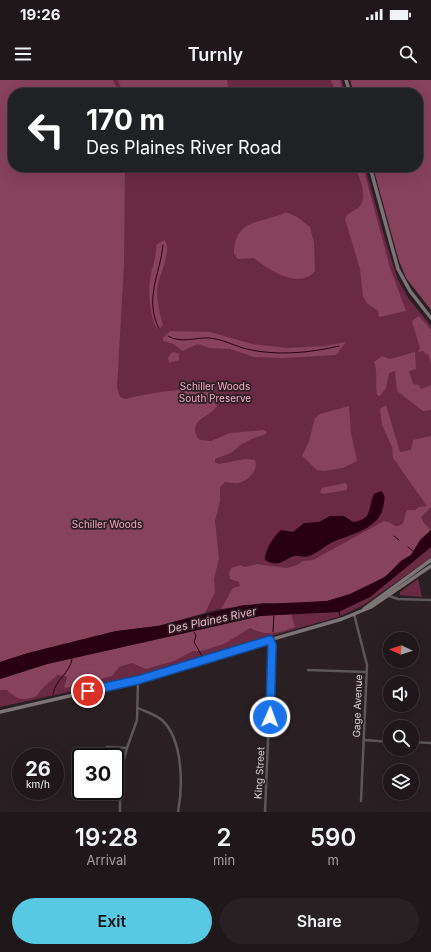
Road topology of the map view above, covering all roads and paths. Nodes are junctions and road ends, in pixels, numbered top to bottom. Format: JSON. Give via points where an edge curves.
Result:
{"nodes":[{"id":1,"x":371,"y":172,"type":"edge"},
{"id":2,"x":431,"y":318,"type":"edge"},
{"id":3,"x":431,"y":560,"type":"edge"},
{"id":4,"x":431,"y":566,"type":"edge"},
{"id":5,"x":389,"y":596,"type":"junction"},
{"id":6,"x":431,"y":600,"type":"edge"},
{"id":7,"x":364,"y":610,"type":"junction"},
{"id":8,"x":354,"y":614,"type":"junction"},
{"id":9,"x":270,"y":640,"type":"junction"},
{"id":10,"x":308,"y":670,"type":"dead end"},
{"id":11,"x":367,"y":672,"type":"junction"},
{"id":12,"x":138,"y":680,"type":"junction"},
{"id":13,"x":138,"y":708,"type":"junction"},
{"id":14,"x":0,"y":712,"type":"edge"},
{"id":15,"x":364,"y":740,"type":"junction"},
{"id":16,"x":383,"y":741,"type":"edge"},
{"id":17,"x":419,"y":742,"type":"edge"},
{"id":18,"x":431,"y":743,"type":"edge"},
{"id":19,"x":107,"y":747,"type":"dead end"},
{"id":20,"x":127,"y":748,"type":"junction"},
{"id":21,"x":361,"y":801,"type":"dead end"},
{"id":22,"x":120,"y":812,"type":"edge"},
{"id":23,"x":178,"y":812,"type":"edge"},
{"id":24,"x":265,"y":812,"type":"edge"}],
"edges":[{"from":1,"to":2,"type":"main road","via":[[395,262],[405,283]]},
{"from":3,"to":7,"type":"main road"},
{"from":4,"to":5,"type":"main road"},
{"from":5,"to":6,"type":"street","via":[[398,599]]},
{"from":5,"to":7,"type":"main road"},
{"from":7,"to":8,"type":"main road"},
{"from":8,"to":9,"type":"main road"},
{"from":8,"to":11,"type":"street","name":"Gage Avenue"},
{"from":9,"to":12,"type":"main road"},
{"from":9,"to":24,"type":"street","name":"King Street","via":[[272,652]]},
{"from":10,"to":11,"type":"street"},
{"from":11,"to":15,"type":"street","name":"Gage Avenue"},
{"from":12,"to":13,"type":"street"},
{"from":12,"to":14,"type":"main road"},
{"from":13,"to":20,"type":"street","via":[[137,720]]},
{"from":13,"to":23,"type":"street","via":[[162,720],[172,736],[181,778]]},
{"from":15,"to":16,"type":"street"},
{"from":15,"to":21,"type":"street","name":"Gage Avenue"},
{"from":17,"to":18,"type":"street"},
{"from":19,"to":20,"type":"street"},
{"from":20,"to":22,"type":"street","via":[[120,774]]}]}
